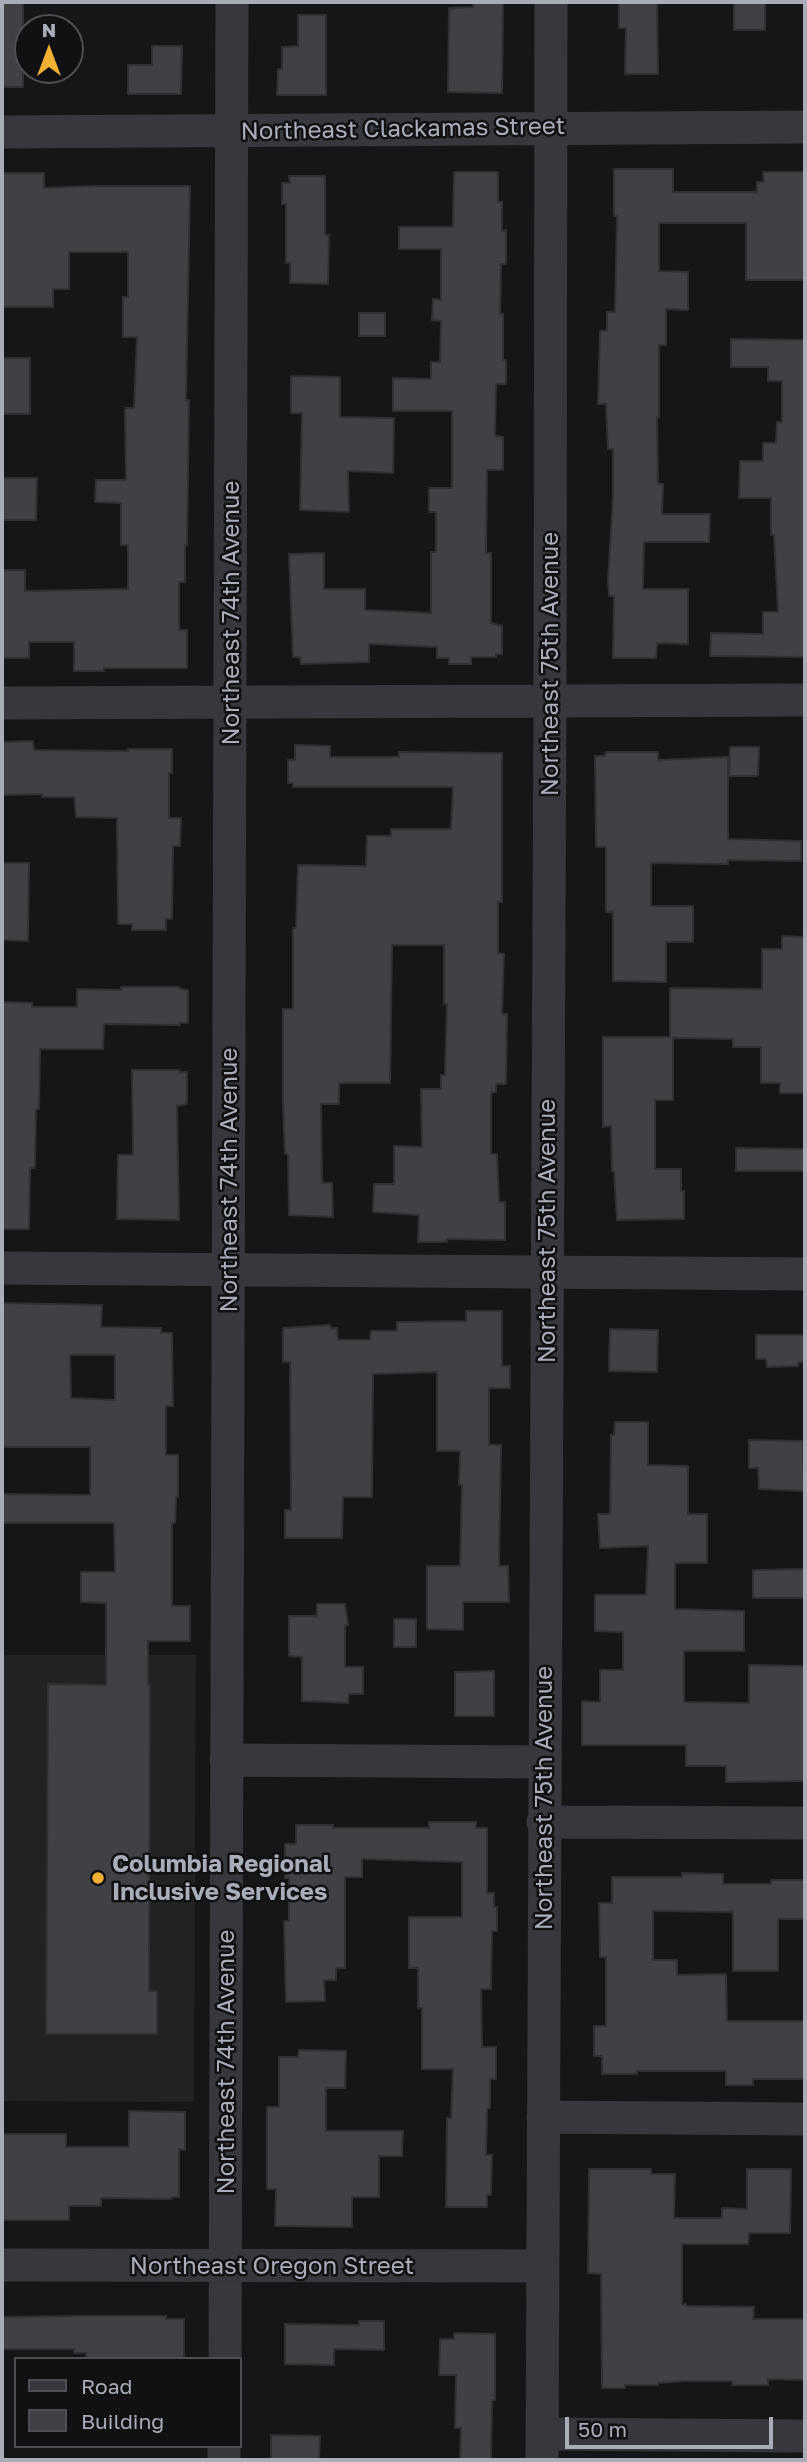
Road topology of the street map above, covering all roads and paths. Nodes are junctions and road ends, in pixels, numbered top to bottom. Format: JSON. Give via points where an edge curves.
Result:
{"nodes":[{"id":1,"x":232,"y":2,"type":"edge"},
{"id":2,"x":551,"y":2,"type":"edge"},
{"id":3,"x":550,"y":127,"type":"junction"},
{"id":4,"x":805,"y":127,"type":"edge"},
{"id":5,"x":232,"y":130,"type":"junction"},
{"id":6,"x":2,"y":132,"type":"edge"},
{"id":7,"x":805,"y":699,"type":"edge"},
{"id":8,"x":550,"y":700,"type":"junction"},
{"id":9,"x":231,"y":701,"type":"junction"},
{"id":10,"x":2,"y":703,"type":"edge"},
{"id":11,"x":2,"y":1268,"type":"edge"},
{"id":12,"x":229,"y":1269,"type":"junction"},
{"id":13,"x":547,"y":1273,"type":"junction"},
{"id":14,"x":805,"y":1274,"type":"edge"},
{"id":15,"x":226,"y":1760,"type":"junction"},
{"id":16,"x":544,"y":1762,"type":"junction"},
{"id":17,"x":543,"y":1822,"type":"junction"},
{"id":18,"x":805,"y":1823,"type":"edge"},
{"id":19,"x":543,"y":2117,"type":"junction"},
{"id":20,"x":805,"y":2119,"type":"edge"},
{"id":21,"x":2,"y":2265,"type":"edge"},
{"id":22,"x":542,"y":2266,"type":"junction"},
{"id":23,"x":225,"y":2267,"type":"junction"},
{"id":24,"x":225,"y":2357,"type":"edge"},
{"id":25,"x":805,"y":2436,"type":"edge"},
{"id":26,"x":542,"y":2447,"type":"edge"}],
"edges":[{"from":1,"to":5,"type":"street","name":"Northeast 74th Avenue"},
{"from":2,"to":3,"type":"street","name":"Northeast 75th Avenue"},
{"from":3,"to":4,"type":"street","name":"Northeast Clackamas Street"},
{"from":3,"to":5,"type":"street","name":"Northeast Clackamas Street"},
{"from":3,"to":8,"type":"street","name":"Northeast 75th Avenue"},
{"from":5,"to":6,"type":"street","name":"Northeast Clackamas Street"},
{"from":5,"to":9,"type":"street","name":"Northeast 74th Avenue"},
{"from":7,"to":8,"type":"street"},
{"from":8,"to":9,"type":"street"},
{"from":8,"to":13,"type":"street","name":"Northeast 75th Avenue"},
{"from":9,"to":10,"type":"street"},
{"from":9,"to":12,"type":"street","name":"Northeast 74th Avenue"},
{"from":11,"to":12,"type":"street"},
{"from":12,"to":13,"type":"street"},
{"from":12,"to":15,"type":"street","name":"Northeast 74th Avenue"},
{"from":13,"to":14,"type":"street"},
{"from":13,"to":16,"type":"street","name":"Northeast 75th Avenue"},
{"from":15,"to":16,"type":"street"},
{"from":15,"to":23,"type":"street","name":"Northeast 74th Avenue"},
{"from":16,"to":17,"type":"street","name":"Northeast 75th Avenue"},
{"from":17,"to":18,"type":"street"},
{"from":17,"to":19,"type":"street","name":"Northeast 75th Avenue"},
{"from":19,"to":20,"type":"street"},
{"from":19,"to":22,"type":"street","name":"Northeast 75th Avenue"},
{"from":21,"to":23,"type":"street","name":"Northeast Oregon Street"},
{"from":22,"to":23,"type":"street","name":"Northeast Oregon Street"},
{"from":22,"to":26,"type":"street","name":"Northeast 75th Avenue"},
{"from":23,"to":24,"type":"street","name":"Northeast 74th Avenue"},
{"from":25,"to":26,"type":"street"}]}
